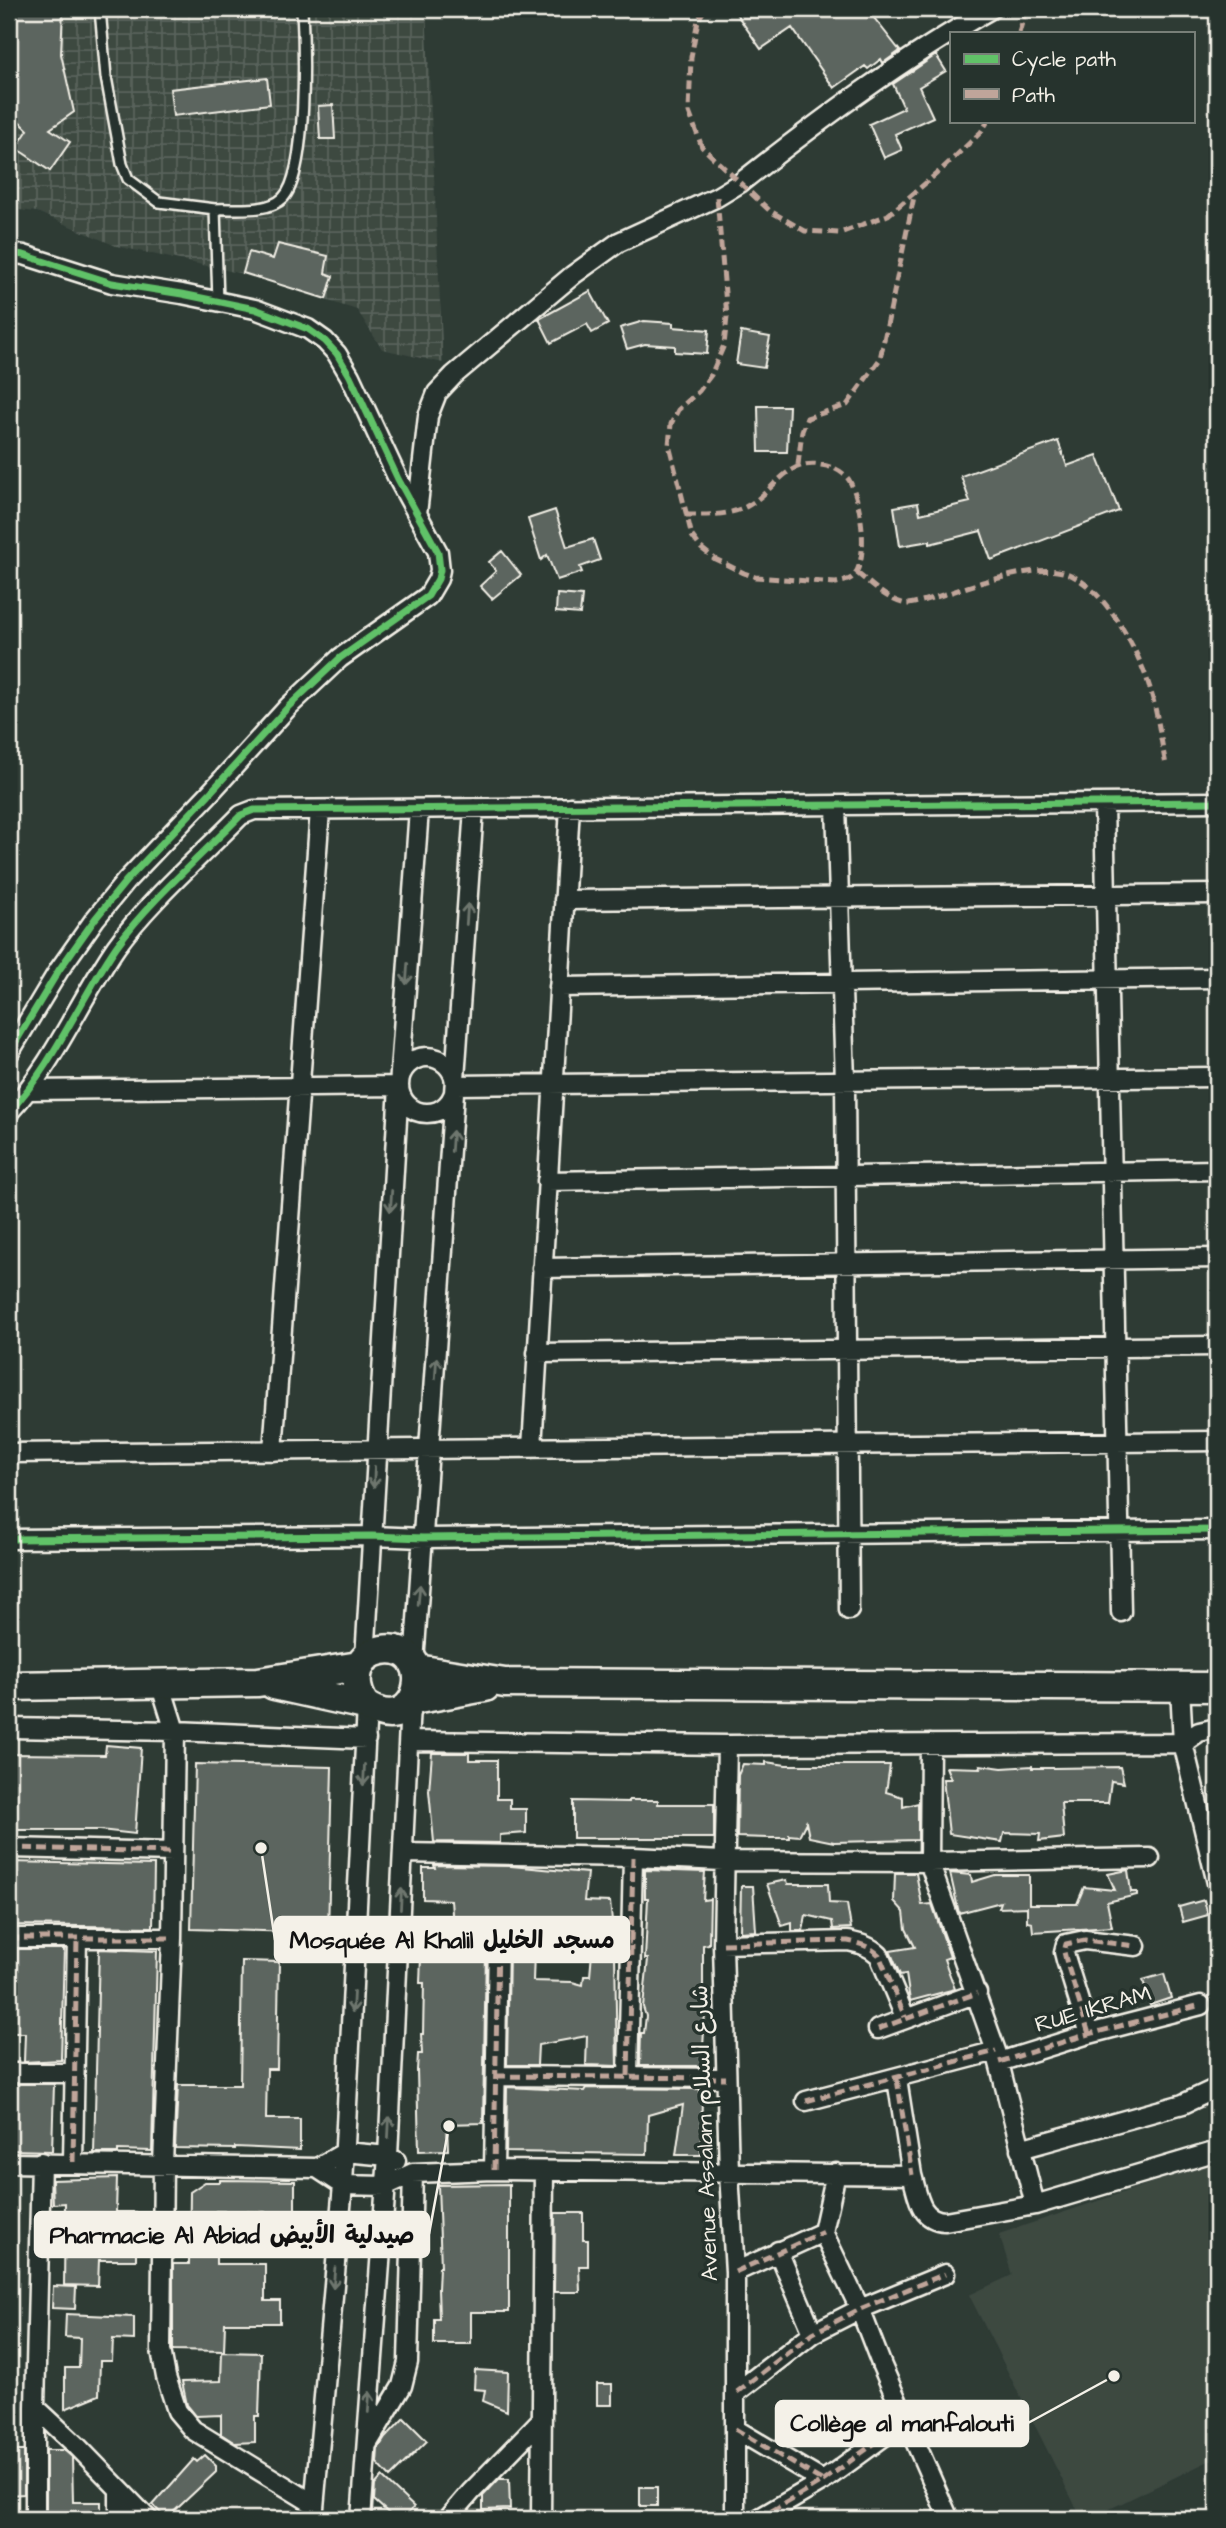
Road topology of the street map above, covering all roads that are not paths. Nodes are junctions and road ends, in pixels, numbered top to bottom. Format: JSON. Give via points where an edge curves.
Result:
{"nodes":[{"id":1,"x":100,"y":9,"type":"edge"},
{"id":2,"x":302,"y":9,"type":"edge"},
{"id":3,"x":991,"y":9,"type":"edge"},
{"id":4,"x":215,"y":209,"type":"junction"},
{"id":5,"x":9,"y":253,"type":"edge"},
{"id":6,"x":218,"y":300,"type":"junction"},
{"id":7,"x":417,"y":514,"type":"junction"},
{"id":8,"x":1217,"y":802,"type":"edge"},
{"id":9,"x":1104,"y":803,"type":"junction"},
{"id":10,"x":836,"y":805,"type":"junction"},
{"id":11,"x":570,"y":807,"type":"junction"},
{"id":12,"x":474,"y":808,"type":"junction"},
{"id":13,"x":419,"y":809,"type":"junction"},
{"id":14,"x":320,"y":810,"type":"junction"},
{"id":15,"x":1217,"y":894,"type":"edge"},
{"id":16,"x":1107,"y":895,"type":"junction"},
{"id":17,"x":839,"y":898,"type":"junction"},
{"id":18,"x":564,"y":901,"type":"junction"},
{"id":19,"x":1217,"y":978,"type":"edge"},
{"id":20,"x":1109,"y":980,"type":"junction"},
{"id":21,"x":841,"y":983,"type":"junction"},
{"id":22,"x":559,"y":987,"type":"junction"},
{"id":23,"x":9,"y":1053,"type":"edge"},
{"id":24,"x":1217,"y":1077,"type":"edge"},
{"id":25,"x":1111,"y":1078,"type":"junction"},
{"id":26,"x":845,"y":1081,"type":"junction"},
{"id":27,"x":553,"y":1084,"type":"junction"},
{"id":28,"x":456,"y":1085,"type":"junction"},
{"id":29,"x":399,"y":1086,"type":"junction"},
{"id":30,"x":300,"y":1087,"type":"junction"},
{"id":31,"x":29,"y":1090,"type":"junction"},
{"id":32,"x":9,"y":1112,"type":"edge"},
{"id":33,"x":1217,"y":1170,"type":"edge"},
{"id":34,"x":1113,"y":1172,"type":"junction"},
{"id":35,"x":845,"y":1176,"type":"junction"},
{"id":36,"x":547,"y":1181,"type":"junction"},
{"id":37,"x":1217,"y":1258,"type":"edge"},
{"id":38,"x":1115,"y":1259,"type":"junction"},
{"id":39,"x":846,"y":1264,"type":"junction"},
{"id":40,"x":542,"y":1268,"type":"junction"},
{"id":41,"x":1217,"y":1346,"type":"edge"},
{"id":42,"x":1116,"y":1347,"type":"junction"},
{"id":43,"x":846,"y":1349,"type":"junction"},
{"id":44,"x":537,"y":1353,"type":"junction"},
{"id":45,"x":1217,"y":1441,"type":"edge"},
{"id":46,"x":1119,"y":1443,"type":"junction"},
{"id":47,"x":846,"y":1446,"type":"junction"},
{"id":48,"x":532,"y":1448,"type":"junction"},
{"id":49,"x":430,"y":1449,"type":"junction"},
{"id":50,"x":376,"y":1450,"type":"junction"},
{"id":51,"x":273,"y":1451,"type":"junction"},
{"id":52,"x":9,"y":1453,"type":"edge"},
{"id":53,"x":1217,"y":1530,"type":"edge"},
{"id":54,"x":1121,"y":1531,"type":"junction"},
{"id":55,"x":849,"y":1533,"type":"junction"},
{"id":56,"x":372,"y":1536,"type":"junction"},
{"id":57,"x":423,"y":1538,"type":"junction"},
{"id":58,"x":9,"y":1539,"type":"edge"},
{"id":59,"x":849,"y":1610,"type":"dead end"},
{"id":60,"x":1121,"y":1612,"type":"dead end"},
{"id":61,"x":362,"y":1662,"type":"junction"},
{"id":62,"x":415,"y":1666,"type":"junction"},
{"id":63,"x":258,"y":1682,"type":"junction"},
{"id":64,"x":160,"y":1683,"type":"junction"},
{"id":65,"x":505,"y":1683,"type":"junction"},
{"id":66,"x":9,"y":1686,"type":"edge"},
{"id":67,"x":1181,"y":1687,"type":"junction"},
{"id":68,"x":1217,"y":1687,"type":"edge"},
{"id":69,"x":412,"y":1702,"type":"junction"},
{"id":70,"x":366,"y":1706,"type":"junction"},
{"id":71,"x":9,"y":1728,"type":"edge"},
{"id":72,"x":1217,"y":1728,"type":"edge"},
{"id":73,"x":175,"y":1731,"type":"junction"},
{"id":74,"x":366,"y":1739,"type":"junction"},
{"id":75,"x":409,"y":1741,"type":"junction"},
{"id":76,"x":1183,"y":1742,"type":"junction"},
{"id":77,"x":930,"y":1744,"type":"junction"},
{"id":78,"x":727,"y":1745,"type":"junction"},
{"id":79,"x":9,"y":1848,"type":"edge"},
{"id":80,"x":173,"y":1852,"type":"junction"},
{"id":81,"x":403,"y":1853,"type":"junction"},
{"id":82,"x":633,"y":1857,"type":"junction"},
{"id":83,"x":1150,"y":1858,"type":"dead end"},
{"id":84,"x":723,"y":1861,"type":"junction"},
{"id":85,"x":929,"y":1861,"type":"junction"},
{"id":86,"x":1216,"y":1875,"type":"edge"},
{"id":87,"x":9,"y":1938,"type":"edge"},
{"id":88,"x":77,"y":1938,"type":"junction"},
{"id":89,"x":172,"y":1938,"type":"junction"},
{"id":90,"x":399,"y":1938,"type":"junction"},
{"id":91,"x":498,"y":1941,"type":"junction"},
{"id":92,"x":631,"y":1942,"type":"junction"},
{"id":93,"x":723,"y":1944,"type":"junction"},
{"id":94,"x":1136,"y":1946,"type":"dead end"},
{"id":95,"x":977,"y":1993,"type":"junction"},
{"id":96,"x":1201,"y":2005,"type":"dead end"},
{"id":97,"x":905,"y":2017,"type":"junction"},
{"id":98,"x":878,"y":2029,"type":"dead end"},
{"id":99,"x":1089,"y":2034,"type":"junction"},
{"id":100,"x":997,"y":2056,"type":"junction"},
{"id":101,"x":9,"y":2073,"type":"edge"},
{"id":102,"x":74,"y":2073,"type":"junction"},
{"id":103,"x":496,"y":2076,"type":"junction"},
{"id":104,"x":628,"y":2076,"type":"junction"},
{"id":105,"x":726,"y":2078,"type":"junction"},
{"id":106,"x":897,"y":2079,"type":"junction"},
{"id":107,"x":1217,"y":2088,"type":"edge"},
{"id":108,"x":806,"y":2101,"type":"dead end"},
{"id":109,"x":1020,"y":2149,"type":"junction"},
{"id":110,"x":1217,"y":2151,"type":"edge"},
{"id":111,"x":345,"y":2152,"type":"junction"},
{"id":112,"x":388,"y":2155,"type":"junction"},
{"id":113,"x":9,"y":2162,"type":"edge"},
{"id":114,"x":41,"y":2162,"type":"junction"},
{"id":115,"x":73,"y":2162,"type":"junction"},
{"id":116,"x":163,"y":2164,"type":"junction"},
{"id":117,"x":317,"y":2168,"type":"junction"},
{"id":118,"x":495,"y":2170,"type":"junction"},
{"id":119,"x":544,"y":2171,"type":"junction"},
{"id":120,"x":413,"y":2173,"type":"junction"},
{"id":121,"x":729,"y":2173,"type":"junction"},
{"id":122,"x":836,"y":2173,"type":"junction"},
{"id":123,"x":912,"y":2175,"type":"junction"},
{"id":124,"x":343,"y":2185,"type":"junction"},
{"id":125,"x":385,"y":2186,"type":"junction"},
{"id":126,"x":1035,"y":2205,"type":"junction"},
{"id":127,"x":823,"y":2232,"type":"junction"},
{"id":128,"x":778,"y":2251,"type":"junction"},
{"id":129,"x":736,"y":2272,"type":"junction"},
{"id":130,"x":945,"y":2274,"type":"dead end"},
{"id":131,"x":860,"y":2309,"type":"junction"},
{"id":132,"x":813,"y":2333,"type":"junction"},
{"id":133,"x":737,"y":2392,"type":"junction"},
{"id":134,"x":35,"y":2407,"type":"junction"},
{"id":135,"x":541,"y":2419,"type":"junction"},
{"id":136,"x":905,"y":2421,"type":"junction"},
{"id":137,"x":735,"y":2429,"type":"junction"},
{"id":138,"x":366,"y":2447,"type":"junction"},
{"id":139,"x":823,"y":2481,"type":"junction"},
{"id":140,"x":119,"y":2492,"type":"junction"},
{"id":141,"x":313,"y":2512,"type":"edge"},
{"id":142,"x":35,"y":2519,"type":"edge"},
{"id":143,"x":119,"y":2519,"type":"edge"},
{"id":144,"x":148,"y":2519,"type":"edge"},
{"id":145,"x":361,"y":2519,"type":"edge"},
{"id":146,"x":448,"y":2519,"type":"edge"},
{"id":147,"x":541,"y":2519,"type":"edge"},
{"id":148,"x":735,"y":2519,"type":"edge"},
{"id":149,"x":758,"y":2519,"type":"edge"},
{"id":150,"x":949,"y":2519,"type":"edge"}],
"edges":[{"from":1,"to":4,"type":"lane","via":[[106,77],[128,179],[159,202]]},
{"from":2,"to":4,"type":"lane","via":[[298,163],[292,184],[282,200],[267,206]]},
{"from":3,"to":7,"type":"street","via":[[871,85],[729,190],[619,242],[454,375],[437,393],[428,416]]},
{"from":4,"to":6,"type":"lane"},
{"from":5,"to":6,"type":"street","via":[[112,283]]},
{"from":6,"to":7,"type":"street","via":[[308,329],[331,347],[350,376]]},
{"from":7,"to":23,"type":"street","via":[[438,552],[440,570],[432,591],[340,658],[156,848],[95,919]]},
{"from":8,"to":9,"type":"street"},
{"from":9,"to":10,"type":"street"},
{"from":9,"to":16,"type":"street"},
{"from":10,"to":11,"type":"street"},
{"from":10,"to":17,"type":"street"},
{"from":11,"to":12,"type":"street"},
{"from":11,"to":18,"type":"street"},
{"from":12,"to":13,"type":"street"},
{"from":28,"to":12,"type":"street","one_way":true},
{"from":13,"to":14,"type":"street"},
{"from":13,"to":29,"type":"street","one_way":true},
{"from":14,"to":30,"type":"street"},
{"from":14,"to":31,"type":"street","via":[[254,810],[241,816],[117,946]]},
{"from":15,"to":16,"type":"street"},
{"from":16,"to":17,"type":"street"},
{"from":16,"to":20,"type":"street"},
{"from":17,"to":18,"type":"street"},
{"from":17,"to":21,"type":"street"},
{"from":18,"to":22,"type":"street"},
{"from":19,"to":20,"type":"street"},
{"from":20,"to":21,"type":"street"},
{"from":20,"to":25,"type":"street"},
{"from":21,"to":22,"type":"street"},
{"from":21,"to":26,"type":"street"},
{"from":22,"to":27,"type":"street"},
{"from":24,"to":25,"type":"street"},
{"from":25,"to":26,"type":"street"},
{"from":25,"to":34,"type":"street"},
{"from":26,"to":27,"type":"street"},
{"from":26,"to":35,"type":"street"},
{"from":27,"to":28,"type":"street"},
{"from":27,"to":36,"type":"street"},
{"from":28,"to":29,"type":"street","via":[[449,1103],[432,1113],[413,1110]]},
{"from":28,"to":29,"type":"street","via":[[451,1068],[427,1056],[404,1069]]},
{"from":49,"to":28,"type":"street","one_way":true},
{"from":29,"to":30,"type":"street"},
{"from":29,"to":50,"type":"street","one_way":true},
{"from":30,"to":31,"type":"street"},
{"from":30,"to":51,"type":"street"},
{"from":31,"to":32,"type":"street"},
{"from":33,"to":34,"type":"street"},
{"from":34,"to":35,"type":"street"},
{"from":34,"to":38,"type":"street"},
{"from":35,"to":36,"type":"street"},
{"from":35,"to":39,"type":"street"},
{"from":36,"to":40,"type":"street"},
{"from":37,"to":38,"type":"street"},
{"from":38,"to":39,"type":"street"},
{"from":38,"to":42,"type":"street"},
{"from":39,"to":40,"type":"street"},
{"from":39,"to":43,"type":"street"},
{"from":40,"to":44,"type":"street"},
{"from":41,"to":42,"type":"street"},
{"from":42,"to":43,"type":"street"},
{"from":42,"to":46,"type":"street"},
{"from":43,"to":44,"type":"street"},
{"from":43,"to":47,"type":"street"},
{"from":44,"to":48,"type":"street"},
{"from":45,"to":46,"type":"street"},
{"from":46,"to":47,"type":"street"},
{"from":46,"to":54,"type":"street"},
{"from":47,"to":48,"type":"street"},
{"from":47,"to":55,"type":"street"},
{"from":48,"to":49,"type":"street"},
{"from":49,"to":50,"type":"street"},
{"from":49,"to":57,"type":"street"},
{"from":50,"to":51,"type":"street"},
{"from":50,"to":56,"type":"street","one_way":true},
{"from":51,"to":52,"type":"street"},
{"from":53,"to":54,"type":"street"},
{"from":54,"to":55,"type":"street"},
{"from":54,"to":60,"type":"street"},
{"from":55,"to":57,"type":"street"},
{"from":55,"to":59,"type":"street"},
{"from":56,"to":57,"type":"street"},
{"from":56,"to":58,"type":"street"},
{"from":56,"to":61,"type":"street"},
{"from":62,"to":57,"type":"street","one_way":true},
{"from":61,"to":62,"type":"main road","via":[[385,1649],[396,1650]]},
{"from":61,"to":63,"type":"main road"},
{"from":61,"to":70,"type":"main road","via":[[356,1686]]},
{"from":62,"to":65,"type":"main road"},
{"from":62,"to":69,"type":"main road","via":[[419,1680]]},
{"from":63,"to":64,"type":"main road"},
{"from":63,"to":70,"type":"main road"},
{"from":64,"to":66,"type":"main road"},
{"from":64,"to":73,"type":"street"},
{"from":65,"to":67,"type":"main road"},
{"from":65,"to":69,"type":"main road"},
{"from":67,"to":68,"type":"main road"},
{"from":67,"to":76,"type":"street"},
{"from":69,"to":70,"type":"main road","via":[[389,1713]]},
{"from":69,"to":75,"type":"street"},
{"from":70,"to":74,"type":"street"},
{"from":71,"to":73,"type":"street"},
{"from":72,"to":76,"type":"street"},
{"from":73,"to":74,"type":"street"},
{"from":73,"to":80,"type":"street"},
{"from":74,"to":111,"type":"street","one_way":true},
{"from":75,"to":78,"type":"street"},
{"from":75,"to":81,"type":"street"},
{"from":76,"to":77,"type":"street"},
{"from":76,"to":86,"type":"street"},
{"from":77,"to":78,"type":"street"},
{"from":77,"to":85,"type":"street"},
{"from":78,"to":84,"type":"street","name":"Avenue Assalam شارع السلام"},
{"from":79,"to":80,"type":"street"},
{"from":80,"to":89,"type":"street"},
{"from":81,"to":82,"type":"street"},
{"from":90,"to":81,"type":"street","one_way":true},
{"from":82,"to":84,"type":"street"},
{"from":82,"to":92,"type":"street"},
{"from":83,"to":85,"type":"street"},
{"from":84,"to":85,"type":"street"},
{"from":84,"to":93,"type":"street","name":"Avenue Assalam شارع السلام"},
{"from":85,"to":95,"type":"street"},
{"from":87,"to":88,"type":"street"},
{"from":88,"to":89,"type":"street"},
{"from":88,"to":102,"type":"street"},
{"from":89,"to":116,"type":"street"},
{"from":90,"to":91,"type":"street"},
{"from":112,"to":90,"type":"street","one_way":true},
{"from":91,"to":92,"type":"street"},
{"from":91,"to":103,"type":"street"},
{"from":92,"to":104,"type":"street"},
{"from":93,"to":97,"type":"street","via":[[864,1944],[879,1955]]},
{"from":93,"to":105,"type":"street","name":"Avenue Assalam شارع السلام"},
{"from":94,"to":99,"type":"street","via":[[1084,1940],[1066,1944],[1066,1960]]},
{"from":95,"to":97,"type":"street"},
{"from":95,"to":100,"type":"street"},
{"from":96,"to":99,"type":"street","name":"RUE IKRAM"},
{"from":97,"to":98,"type":"street"},
{"from":99,"to":100,"type":"street","name":"RUE IKRAM"},
{"from":100,"to":106,"type":"street","name":"RUE IKRAM"},
{"from":100,"to":109,"type":"street"},
{"from":101,"to":102,"type":"street"},
{"from":102,"to":115,"type":"street"},
{"from":103,"to":104,"type":"street"},
{"from":103,"to":118,"type":"street"},
{"from":104,"to":105,"type":"street"},
{"from":105,"to":121,"type":"street","name":"Avenue Assalam شارع السلام"},
{"from":106,"to":108,"type":"street","name":"RUE IKRAM"},
{"from":106,"to":123,"type":"street"},
{"from":107,"to":109,"type":"street","via":[[1183,2104]]},
{"from":109,"to":126,"type":"street"},
{"from":110,"to":126,"type":"street"},
{"from":111,"to":112,"type":"street"},
{"from":111,"to":117,"type":"street"},
{"from":111,"to":124,"type":"street"},
{"from":112,"to":120,"type":"street"},
{"from":112,"to":125,"type":"street"},
{"from":113,"to":114,"type":"street"},
{"from":114,"to":115,"type":"street"},
{"from":114,"to":134,"type":"street"},
{"from":115,"to":116,"type":"street"},
{"from":116,"to":117,"type":"street"},
{"from":116,"to":141,"type":"street","via":[[161,2350],[177,2411],[192,2430]]},
{"from":117,"to":124,"type":"street"},
{"from":118,"to":119,"type":"street"},
{"from":118,"to":120,"type":"street"},
{"from":119,"to":121,"type":"street"},
{"from":119,"to":135,"type":"street"},
{"from":120,"to":125,"type":"street"},
{"from":120,"to":138,"type":"street","via":[[408,2362],[402,2386]]},
{"from":121,"to":122,"type":"street"},
{"from":121,"to":129,"type":"street","name":"Avenue Assalam شارع السلام"},
{"from":122,"to":123,"type":"street"},
{"from":122,"to":127,"type":"street"},
{"from":123,"to":126,"type":"street","via":[[920,2205],[935,2220]]},
{"from":124,"to":125,"type":"street"},
{"from":124,"to":141,"type":"street","one_way":true},
{"from":138,"to":125,"type":"street","one_way":true},
{"from":127,"to":128,"type":"street"},
{"from":127,"to":131,"type":"street"},
{"from":128,"to":129,"type":"street"},
{"from":128,"to":132,"type":"street"},
{"from":129,"to":133,"type":"street","name":"Avenue Assalam شارع السلام"},
{"from":130,"to":131,"type":"street"},
{"from":131,"to":132,"type":"street"},
{"from":131,"to":136,"type":"street"},
{"from":132,"to":133,"type":"street"},
{"from":133,"to":137,"type":"street","name":"Avenue Assalam شارع السلام"},
{"from":134,"to":140,"type":"street"},
{"from":134,"to":142,"type":"street"},
{"from":135,"to":146,"type":"street"},
{"from":135,"to":147,"type":"street"},
{"from":136,"to":139,"type":"street"},
{"from":136,"to":150,"type":"street"},
{"from":137,"to":139,"type":"street"},
{"from":137,"to":148,"type":"street","name":"Avenue Assalam شارع السلام"},
{"from":138,"to":145,"type":"street"},
{"from":139,"to":149,"type":"street"},
{"from":140,"to":143,"type":"street"},
{"from":140,"to":144,"type":"street"}]}
